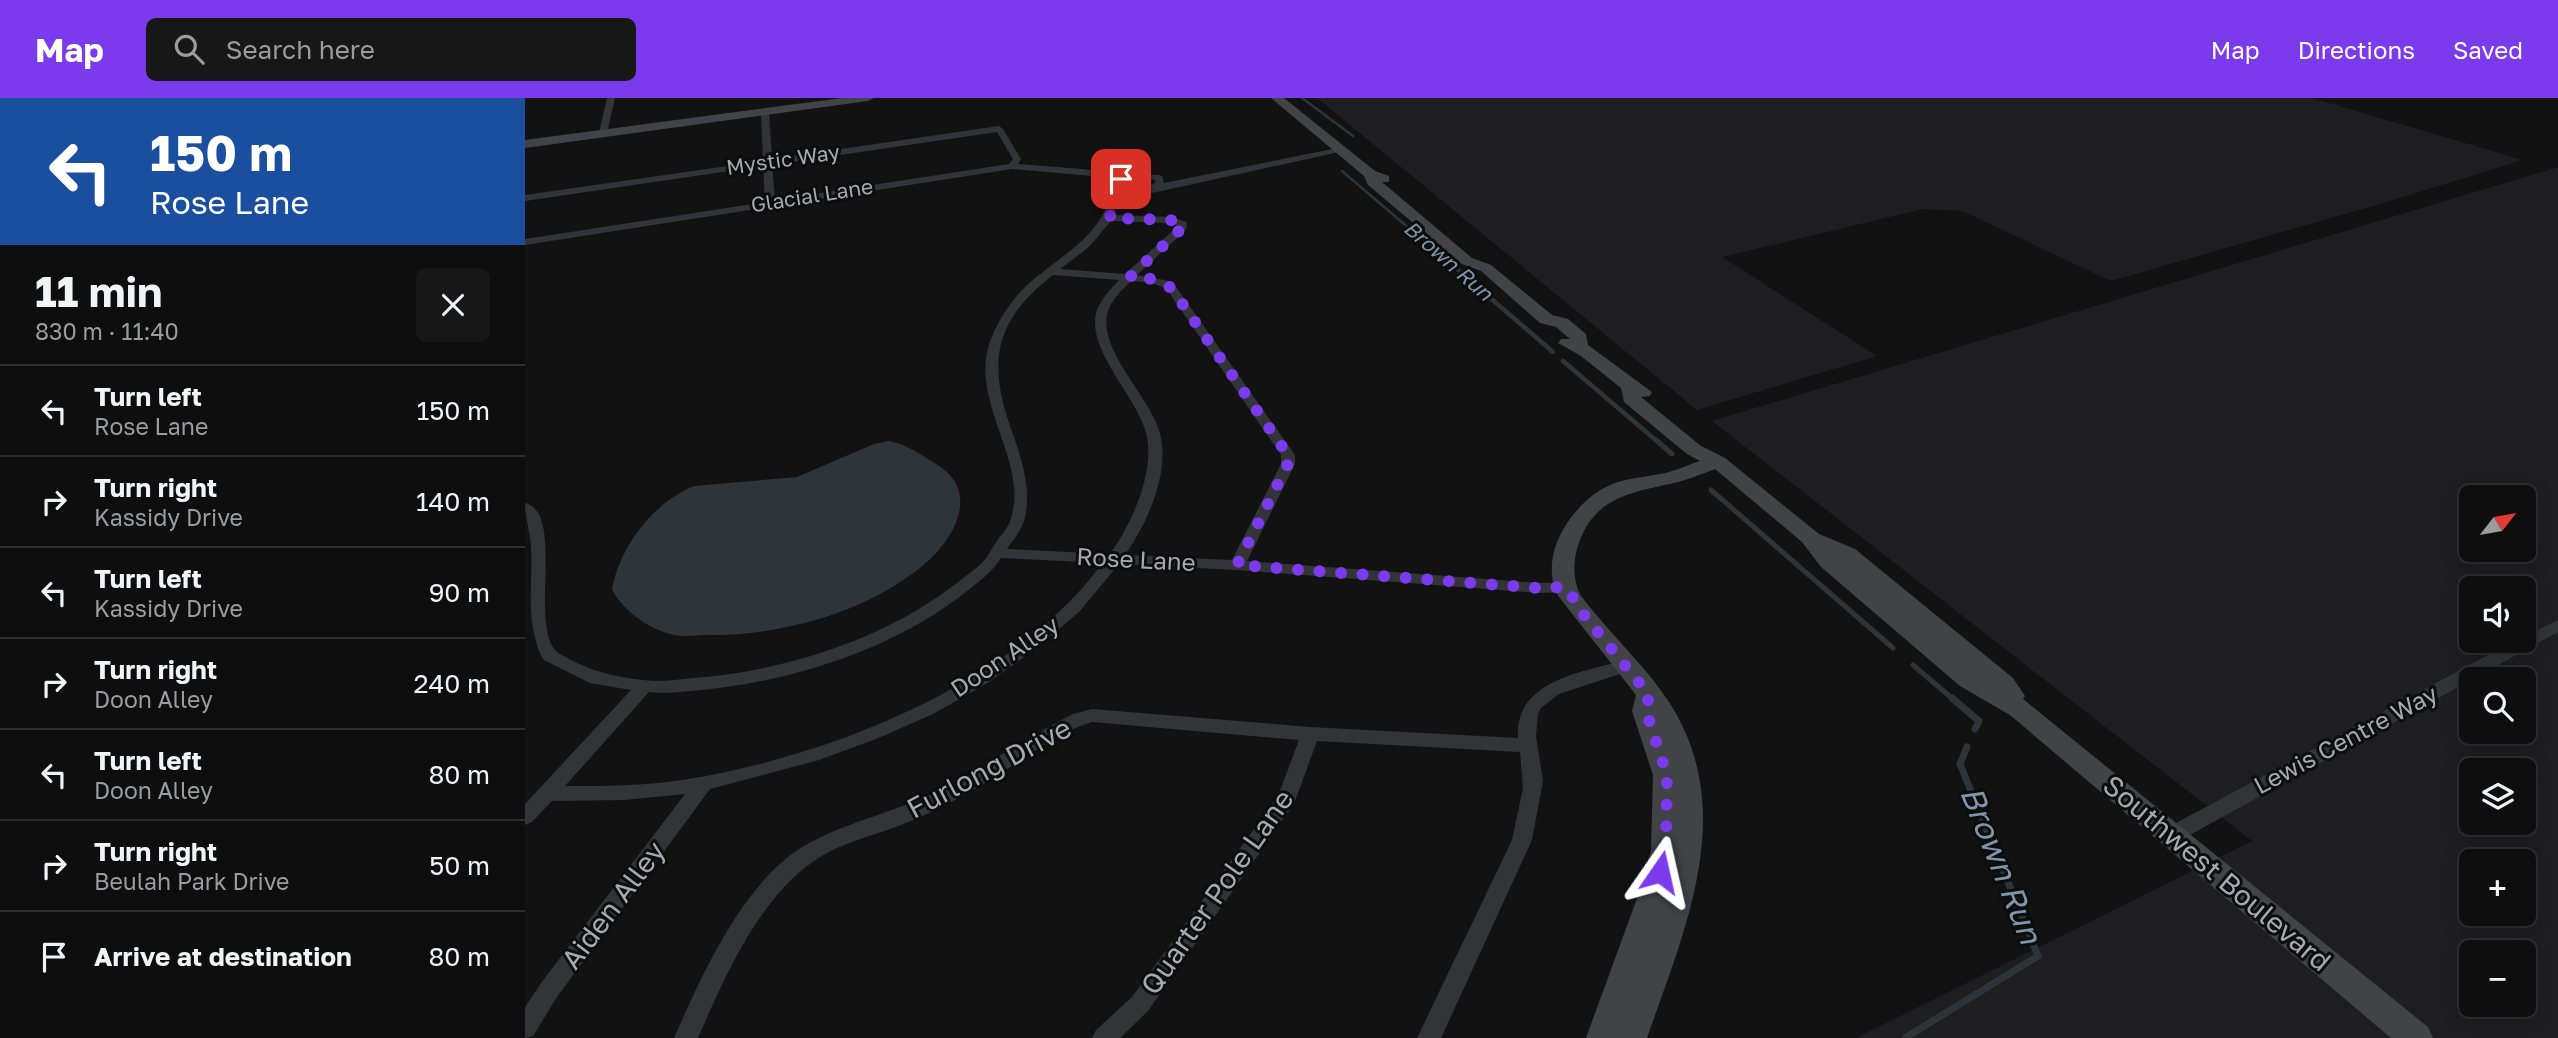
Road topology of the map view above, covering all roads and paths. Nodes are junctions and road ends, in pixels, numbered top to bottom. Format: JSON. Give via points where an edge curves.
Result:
{"nodes":[{"id":1,"x":612,"y":98,"type":"edge"},
{"id":2,"x":868,"y":98,"type":"edge"},
{"id":3,"x":1277,"y":98,"type":"edge"},
{"id":4,"x":765,"y":112,"type":"junction"},
{"id":5,"x":603,"y":133,"type":"junction"},
{"id":6,"x":525,"y":144,"type":"edge"},
{"id":7,"x":1339,"y":149,"type":"junction"},
{"id":8,"x":767,"y":163,"type":"junction"},
{"id":9,"x":1012,"y":166,"type":"junction"},
{"id":10,"x":1370,"y":174,"type":"joint"},
{"id":11,"x":1101,"y":175,"type":"junction"},
{"id":12,"x":1129,"y":177,"type":"junction"},
{"id":13,"x":1158,"y":183,"type":"junction"},
{"id":14,"x":1116,"y":192,"type":"junction"},
{"id":15,"x":525,"y":198,"type":"edge"},
{"id":16,"x":770,"y":203,"type":"junction"},
{"id":17,"x":1109,"y":218,"type":"junction"},
{"id":18,"x":525,"y":242,"type":"edge"},
{"id":19,"x":1486,"y":268,"type":"joint"},
{"id":20,"x":1051,"y":272,"type":"junction"},
{"id":21,"x":1130,"y":277,"type":"junction"},
{"id":22,"x":1579,"y":346,"type":"joint"},
{"id":23,"x":1630,"y":388,"type":"joint"},
{"id":24,"x":1718,"y":461,"type":"junction"},
{"id":25,"x":525,"y":507,"type":"edge"},
{"id":26,"x":1000,"y":553,"type":"junction"},
{"id":27,"x":1114,"y":559,"type":"junction"},
{"id":28,"x":1237,"y":565,"type":"junction"},
{"id":29,"x":1566,"y":587,"type":"junction"},
{"id":30,"x":2558,"y":625,"type":"edge"},
{"id":31,"x":1626,"y":666,"type":"junction"},
{"id":32,"x":644,"y":687,"type":"junction"},
{"id":33,"x":1649,"y":695,"type":"junction"},
{"id":34,"x":1310,"y":734,"type":"junction"},
{"id":35,"x":1526,"y":745,"type":"junction"},
{"id":36,"x":703,"y":784,"type":"junction"},
{"id":37,"x":547,"y":793,"type":"junction"},
{"id":38,"x":525,"y":817,"type":"edge"},
{"id":39,"x":2172,"y":835,"type":"junction"},
{"id":40,"x":525,"y":1028,"type":"edge"},
{"id":41,"x":685,"y":1038,"type":"edge"},
{"id":42,"x":1104,"y":1038,"type":"edge"},
{"id":43,"x":1429,"y":1038,"type":"edge"},
{"id":44,"x":1603,"y":1038,"type":"edge"},
{"id":45,"x":1630,"y":1038,"type":"edge"},
{"id":46,"x":2416,"y":1038,"type":"edge"}],
"edges":[{"from":1,"to":5,"type":"street"},
{"from":2,"to":4,"type":"street"},
{"from":3,"to":7,"type":"street","name":"Southwest Boulevard"},
{"from":4,"to":5,"type":"street"},
{"from":4,"to":8,"type":"street"},
{"from":5,"to":6,"type":"street"},
{"from":7,"to":10,"type":"street","name":"Southwest Boulevard"},
{"from":7,"to":13,"type":"street"},
{"from":8,"to":9,"type":"street","name":"Mystic Way","via":[[999,129],[1017,159]]},
{"from":8,"to":15,"type":"street","name":"Mystic Way"},
{"from":8,"to":16,"type":"street"},
{"from":9,"to":11,"type":"street","name":"Glacial Lane"},
{"from":9,"to":16,"type":"street","name":"Glacial Lane"},
{"from":10,"to":19,"type":"street","name":"Southwest Boulevard","via":[[1373,182],[1467,261]]},
{"from":11,"to":12,"type":"street","name":"Glacial Lane"},
{"from":11,"to":14,"type":"street","name":"Glacial Lane"},
{"from":12,"to":13,"type":"street","name":"Glacial Lane","via":[[1148,176]]},
{"from":12,"to":14,"type":"street"},
{"from":13,"to":14,"type":"street","via":[[1136,192]]},
{"from":14,"to":17,"type":"street"},
{"from":16,"to":18,"type":"street","name":"Glacial Lane"},
{"from":17,"to":20,"type":"street"},
{"from":17,"to":21,"type":"street","name":"Doon Alley","via":[[1183,224]]},
{"from":19,"to":22,"type":"street","name":"Southwest Boulevard","via":[[1546,319],[1545,328],[1564,343]]},
{"from":20,"to":21,"type":"street"},
{"from":20,"to":26,"type":"street","via":[[1029,289],[1008,316],[988,366],[995,410],[1020,477],[1022,496],[1015,527]]},
{"from":21,"to":27,"type":"street","name":"Doon Alley","via":[[1102,312],[1101,330],[1153,430],[1154,445],[1146,502]]},
{"from":21,"to":28,"type":"street","via":[[1152,279],[1172,289],[1288,455],[1288,464]]},
{"from":22,"to":23,"type":"street","name":"Southwest Boulevard"},
{"from":23,"to":24,"type":"street","name":"Southwest Boulevard","via":[[1647,394],[1709,443]]},
{"from":24,"to":29,"type":"street","via":[[1593,509],[1574,527],[1565,552]]},
{"from":24,"to":39,"type":"street","name":"Southwest Boulevard","via":[[1809,537],[1847,554],[2004,684],[2019,708]]},
{"from":25,"to":32,"type":"street","via":[[537,529],[526,605],[530,635],[567,670],[613,684]]},
{"from":26,"to":27,"type":"street","name":"Rose Lane"},
{"from":26,"to":32,"type":"street","via":[[978,577],[931,609],[855,648],[775,673]]},
{"from":27,"to":28,"type":"street","name":"Rose Lane"},
{"from":27,"to":36,"type":"street","name":"Doon Alley","via":[[1072,611],[1024,650],[959,691],[857,739]]},
{"from":28,"to":29,"type":"street","name":"Rose Lane"},
{"from":29,"to":31,"type":"street"},
{"from":30,"to":39,"type":"street","name":"Lewis Centre Way"},
{"from":31,"to":33,"type":"street"},
{"from":31,"to":35,"type":"street","via":[[1544,695],[1528,717]]},
{"from":32,"to":37,"type":"street"},
{"from":33,"to":44,"type":"street","via":[[1646,711],[1667,775],[1666,850]]},
{"from":33,"to":45,"type":"street","via":[[1673,727],[1684,765],[1690,841],[1670,924]]},
{"from":34,"to":35,"type":"street","name":"Furlong Drive"},
{"from":34,"to":41,"type":"street","name":"Furlong Drive","via":[[1092,715],[1057,730],[1004,764],[906,815],[820,846],[799,861],[749,918]]},
{"from":34,"to":42,"type":"street","name":"Quarter Pole Lane","via":[[1287,799],[1140,1004]]},
{"from":35,"to":43,"type":"street","via":[[1533,778],[1522,840]]},
{"from":36,"to":37,"type":"street","name":"Doon Alley"},
{"from":36,"to":40,"type":"street","name":"Aiden Alley"},
{"from":37,"to":38,"type":"street"},
{"from":39,"to":46,"type":"street","name":"Southwest Boulevard"}]}
